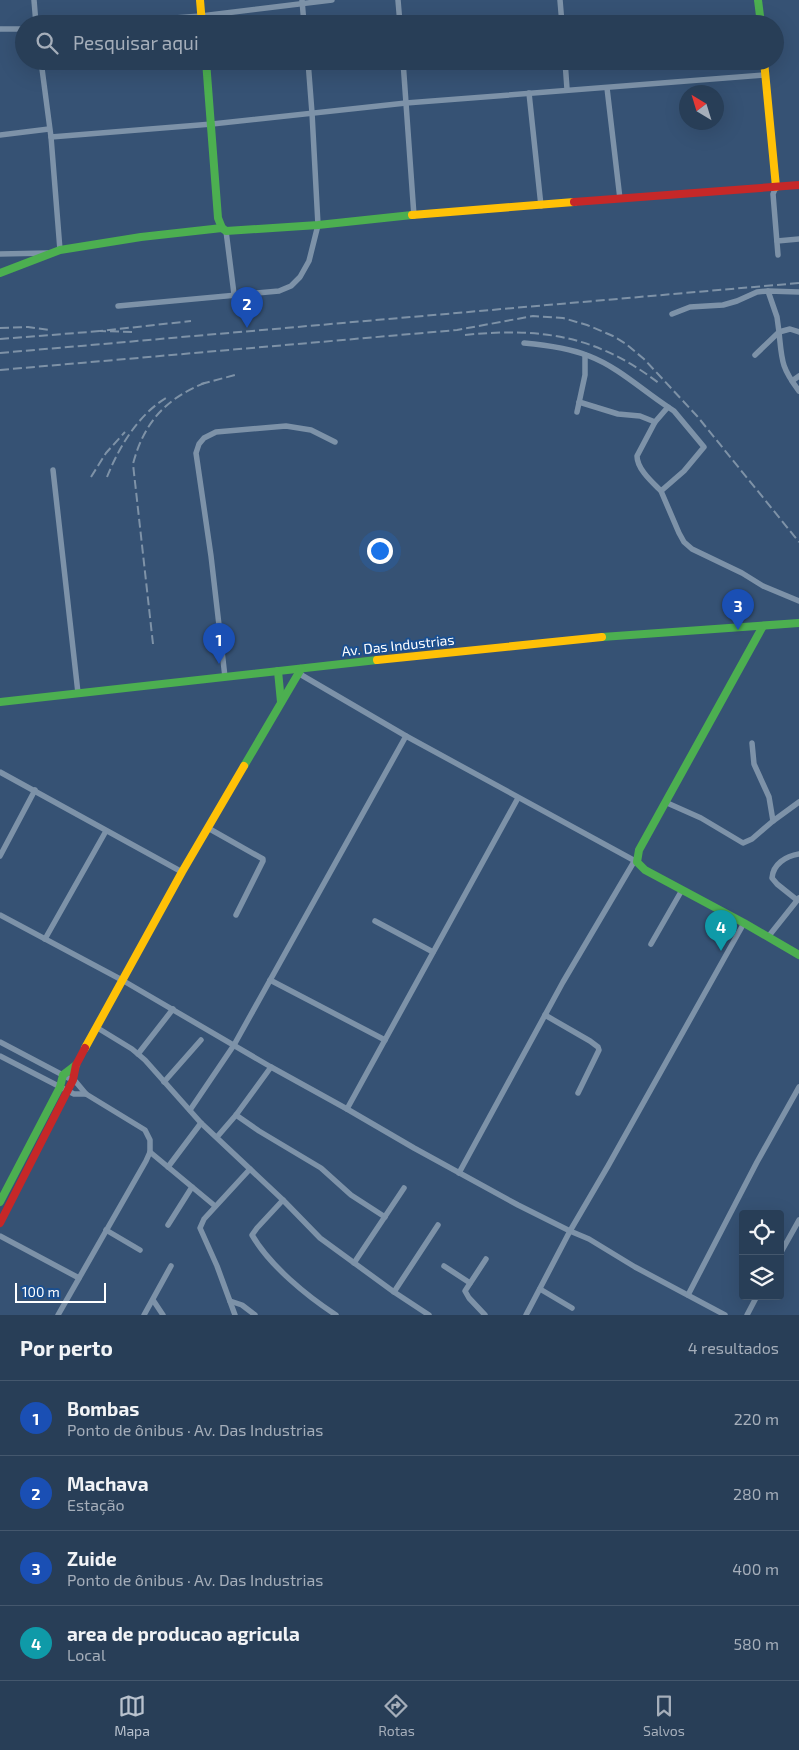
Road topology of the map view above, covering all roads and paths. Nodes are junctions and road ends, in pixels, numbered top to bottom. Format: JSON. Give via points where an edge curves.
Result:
{"nodes":[{"id":1,"x":34,"y":0,"type":"edge"},
{"id":2,"x":200,"y":0,"type":"edge"},
{"id":3,"x":332,"y":0,"type":"edge"},
{"id":4,"x":398,"y":0,"type":"edge"},
{"id":5,"x":560,"y":0,"type":"edge"},
{"id":6,"x":758,"y":0,"type":"edge"},
{"id":7,"x":302,"y":2,"type":"edge"},
{"id":8,"x":35,"y":15,"type":"edge"},
{"id":9,"x":202,"y":15,"type":"edge"},
{"id":10,"x":230,"y":15,"type":"edge"},
{"id":11,"x":303,"y":15,"type":"edge"},
{"id":12,"x":399,"y":15,"type":"edge"},
{"id":13,"x":561,"y":15,"type":"edge"},
{"id":14,"x":759,"y":15,"type":"edge"},
{"id":15,"x":15,"y":28,"type":"edge"},
{"id":16,"x":0,"y":29,"type":"edge"},
{"id":17,"x":41,"y":70,"type":"edge"},
{"id":18,"x":207,"y":70,"type":"edge"},
{"id":19,"x":309,"y":70,"type":"edge"},
{"id":20,"x":404,"y":70,"type":"edge"},
{"id":21,"x":566,"y":70,"type":"edge"},
{"id":22,"x":765,"y":70,"type":"edge"},
{"id":23,"x":765,"y":75,"type":"junction"},
{"id":24,"x":607,"y":88,"type":"junction"},
{"id":25,"x":567,"y":89,"type":"junction"},
{"id":26,"x":529,"y":93,"type":"junction"},
{"id":27,"x":406,"y":103,"type":"junction"},
{"id":28,"x":312,"y":113,"type":"junction"},
{"id":29,"x":212,"y":124,"type":"junction"},
{"id":30,"x":49,"y":129,"type":"junction"},
{"id":31,"x":0,"y":135,"type":"edge"},
{"id":32,"x":50,"y":137,"type":"junction"},
{"id":33,"x":799,"y":185,"type":"edge"},
{"id":34,"x":776,"y":187,"type":"junction"},
{"id":35,"x":620,"y":199,"type":"junction"},
{"id":36,"x":541,"y":206,"type":"junction"},
{"id":37,"x":414,"y":216,"type":"junction"},
{"id":38,"x":318,"y":225,"type":"junction"},
{"id":39,"x":224,"y":230,"type":"junction"},
{"id":40,"x":799,"y":239,"type":"edge"},
{"id":41,"x":777,"y":241,"type":"junction"},
{"id":42,"x":57,"y":251,"type":"junction"},
{"id":43,"x":0,"y":254,"type":"edge"},
{"id":44,"x":778,"y":254,"type":"dead end"},
{"id":45,"x":0,"y":273,"type":"edge"},
{"id":46,"x":768,"y":291,"type":"junction"},
{"id":47,"x":799,"y":292,"type":"edge"},
{"id":48,"x":234,"y":294,"type":"junction"},
{"id":49,"x":118,"y":306,"type":"dead end"},
{"id":50,"x":672,"y":314,"type":"dead end"},
{"id":51,"x":779,"y":332,"type":"junction"},
{"id":52,"x":799,"y":332,"type":"edge"},
{"id":53,"x":524,"y":343,"type":"dead end"},
{"id":54,"x":585,"y":355,"type":"junction"},
{"id":55,"x":754,"y":355,"type":"dead end"},
{"id":56,"x":799,"y":376,"type":"edge"},
{"id":57,"x":792,"y":380,"type":"junction"},
{"id":58,"x":799,"y":391,"type":"edge"},
{"id":59,"x":579,"y":402,"type":"junction"},
{"id":60,"x":668,"y":407,"type":"junction"},
{"id":61,"x":577,"y":412,"type":"dead end"},
{"id":62,"x":655,"y":422,"type":"junction"},
{"id":63,"x":335,"y":442,"type":"dead end"},
{"id":64,"x":53,"y":470,"type":"dead end"},
{"id":65,"x":661,"y":491,"type":"junction"},
{"id":66,"x":799,"y":601,"type":"edge"},
{"id":67,"x":799,"y":623,"type":"edge"},
{"id":68,"x":763,"y":626,"type":"junction"},
{"id":69,"x":278,"y":671,"type":"junction"},
{"id":70,"x":299,"y":671,"type":"junction"},
{"id":71,"x":225,"y":677,"type":"junction"},
{"id":72,"x":78,"y":694,"type":"junction"},
{"id":73,"x":0,"y":702,"type":"edge"},
{"id":74,"x":281,"y":702,"type":"junction"},
{"id":75,"x":406,"y":736,"type":"junction"},
{"id":76,"x":752,"y":743,"type":"dead end"},
{"id":77,"x":0,"y":772,"type":"edge"},
{"id":78,"x":35,"y":790,"type":"junction"},
{"id":79,"x":518,"y":798,"type":"junction"},
{"id":80,"x":666,"y":802,"type":"junction"},
{"id":81,"x":798,"y":805,"type":"edge"},
{"id":82,"x":773,"y":821,"type":"junction"},
{"id":83,"x":208,"y":828,"type":"junction"},
{"id":84,"x":106,"y":831,"type":"junction"},
{"id":85,"x":799,"y":854,"type":"edge"},
{"id":86,"x":0,"y":856,"type":"edge"},
{"id":87,"x":636,"y":861,"type":"junction"},
{"id":88,"x":182,"y":872,"type":"junction"},
{"id":89,"x":682,"y":890,"type":"junction"},
{"id":90,"x":798,"y":899,"type":"edge"},
{"id":91,"x":0,"y":915,"type":"edge"},
{"id":92,"x":236,"y":915,"type":"dead end"},
{"id":93,"x":375,"y":921,"type":"dead end"},
{"id":94,"x":744,"y":923,"type":"junction"},
{"id":95,"x":768,"y":937,"type":"junction"},
{"id":96,"x":45,"y":939,"type":"junction"},
{"id":97,"x":651,"y":944,"type":"dead end"},
{"id":98,"x":433,"y":952,"type":"junction"},
{"id":99,"x":799,"y":955,"type":"edge"},
{"id":100,"x":122,"y":980,"type":"junction"},
{"id":101,"x":270,"y":980,"type":"junction"},
{"id":102,"x":173,"y":1010,"type":"junction"},
{"id":103,"x":545,"y":1015,"type":"junction"},
{"id":104,"x":96,"y":1027,"type":"junction"},
{"id":105,"x":201,"y":1040,"type":"dead end"},
{"id":106,"x":385,"y":1040,"type":"junction"},
{"id":107,"x":0,"y":1042,"type":"edge"},
{"id":108,"x":234,"y":1045,"type":"junction"},
{"id":109,"x":138,"y":1054,"type":"junction"},
{"id":110,"x":0,"y":1056,"type":"edge"},
{"id":111,"x":42,"y":1063,"type":"junction"},
{"id":112,"x":76,"y":1065,"type":"junction"},
{"id":113,"x":270,"y":1067,"type":"junction"},
{"id":114,"x":36,"y":1075,"type":"junction"},
{"id":115,"x":63,"y":1075,"type":"junction"},
{"id":116,"x":73,"y":1080,"type":"junction"},
{"id":117,"x":164,"y":1082,"type":"junction"},
{"id":118,"x":799,"y":1086,"type":"edge"},
{"id":119,"x":64,"y":1089,"type":"junction"},
{"id":120,"x":578,"y":1093,"type":"dead end"},
{"id":121,"x":86,"y":1094,"type":"junction"},
{"id":122,"x":347,"y":1109,"type":"junction"},
{"id":123,"x":190,"y":1110,"type":"junction"},
{"id":124,"x":236,"y":1115,"type":"junction"},
{"id":125,"x":201,"y":1123,"type":"junction"},
{"id":126,"x":217,"y":1137,"type":"junction"},
{"id":127,"x":150,"y":1152,"type":"junction"},
{"id":128,"x":168,"y":1167,"type":"junction"},
{"id":129,"x":250,"y":1169,"type":"junction"},
{"id":130,"x":459,"y":1173,"type":"junction"},
{"id":131,"x":192,"y":1187,"type":"junction"},
{"id":132,"x":404,"y":1188,"type":"dead end"},
{"id":133,"x":283,"y":1200,"type":"junction"},
{"id":134,"x":0,"y":1202,"type":"edge"},
{"id":135,"x":215,"y":1206,"type":"junction"},
{"id":136,"x":385,"y":1217,"type":"junction"},
{"id":137,"x":799,"y":1220,"type":"edge"},
{"id":138,"x":0,"y":1223,"type":"edge"},
{"id":139,"x":438,"y":1225,"type":"dead end"},
{"id":140,"x":168,"y":1226,"type":"dead end"},
{"id":141,"x":106,"y":1230,"type":"junction"},
{"id":142,"x":570,"y":1231,"type":"junction"},
{"id":143,"x":0,"y":1236,"type":"edge"},
{"id":144,"x":784,"y":1247,"type":"edge"},
{"id":145,"x":140,"y":1250,"type":"dead end"},
{"id":146,"x":486,"y":1259,"type":"dead end"},
{"id":147,"x":354,"y":1263,"type":"junction"},
{"id":148,"x":171,"y":1266,"type":"dead end"},
{"id":149,"x":444,"y":1266,"type":"dead end"},
{"id":150,"x":78,"y":1278,"type":"junction"},
{"id":151,"x":470,"y":1283,"type":"junction"},
{"id":152,"x":540,"y":1289,"type":"junction"},
{"id":153,"x":394,"y":1292,"type":"junction"},
{"id":154,"x":688,"y":1295,"type":"junction"},
{"id":155,"x":153,"y":1300,"type":"junction"},
{"id":156,"x":755,"y":1300,"type":"edge"},
{"id":157,"x":230,"y":1301,"type":"junction"},
{"id":158,"x":572,"y":1308,"type":"dead end"},
{"id":159,"x":58,"y":1315,"type":"edge"},
{"id":160,"x":144,"y":1315,"type":"edge"},
{"id":161,"x":163,"y":1315,"type":"edge"},
{"id":162,"x":235,"y":1315,"type":"edge"},
{"id":163,"x":255,"y":1315,"type":"edge"},
{"id":164,"x":336,"y":1315,"type":"edge"},
{"id":165,"x":429,"y":1315,"type":"edge"},
{"id":166,"x":485,"y":1315,"type":"edge"},
{"id":167,"x":526,"y":1315,"type":"edge"},
{"id":168,"x":725,"y":1315,"type":"edge"},
{"id":169,"x":747,"y":1315,"type":"edge"}],
"edges":[{"from":1,"to":8,"type":"street"},
{"from":2,"to":9,"type":"street"},
{"from":3,"to":7,"type":"street"},
{"from":4,"to":12,"type":"street"},
{"from":5,"to":13,"type":"street"},
{"from":6,"to":14,"type":"street"},
{"from":7,"to":10,"type":"street"},
{"from":7,"to":11,"type":"street"},
{"from":15,"to":16,"type":"street"},
{"from":17,"to":30,"type":"street"},
{"from":18,"to":29,"type":"street"},
{"from":19,"to":28,"type":"street"},
{"from":20,"to":27,"type":"street"},
{"from":21,"to":25,"type":"street"},
{"from":22,"to":23,"type":"street"},
{"from":23,"to":24,"type":"street"},
{"from":23,"to":34,"type":"street"},
{"from":24,"to":25,"type":"street"},
{"from":24,"to":35,"type":"street"},
{"from":25,"to":26,"type":"street"},
{"from":26,"to":27,"type":"street"},
{"from":26,"to":36,"type":"street"},
{"from":27,"to":28,"type":"street"},
{"from":27,"to":37,"type":"street"},
{"from":28,"to":29,"type":"street"},
{"from":28,"to":38,"type":"street"},
{"from":29,"to":32,"type":"street"},
{"from":29,"to":39,"type":"street","via":[[218,218]]},
{"from":30,"to":31,"type":"street"},
{"from":30,"to":32,"type":"street"},
{"from":32,"to":42,"type":"street"},
{"from":33,"to":34,"type":"street"},
{"from":34,"to":35,"type":"street"},
{"from":34,"to":41,"type":"street","via":[[773,194]]},
{"from":35,"to":36,"type":"street"},
{"from":36,"to":37,"type":"street"},
{"from":37,"to":38,"type":"street"},
{"from":38,"to":39,"type":"street"},
{"from":38,"to":48,"type":"street","via":[[309,261],[291,286],[279,291]]},
{"from":39,"to":42,"type":"street","via":[[141,237]]},
{"from":39,"to":48,"type":"street"},
{"from":40,"to":41,"type":"street"},
{"from":41,"to":44,"type":"street"},
{"from":42,"to":43,"type":"street"},
{"from":42,"to":45,"type":"street"},
{"from":46,"to":47,"type":"street"},
{"from":46,"to":50,"type":"street","via":[[723,305],[690,307]]},
{"from":46,"to":51,"type":"street"},
{"from":48,"to":49,"type":"street"},
{"from":51,"to":52,"type":"street","via":[[790,329]]},
{"from":51,"to":55,"type":"street"},
{"from":51,"to":57,"type":"street","via":[[781,360]]},
{"from":53,"to":54,"type":"street"},
{"from":54,"to":59,"type":"street"},
{"from":54,"to":60,"type":"street","via":[[624,376]]},
{"from":56,"to":57,"type":"street"},
{"from":57,"to":58,"type":"street"},
{"from":59,"to":61,"type":"street"},
{"from":59,"to":62,"type":"street"},
{"from":60,"to":62,"type":"street"},
{"from":60,"to":65,"type":"street","via":[[704,447]]},
{"from":62,"to":65,"type":"street","via":[[637,461]]},
{"from":63,"to":71,"type":"street","via":[[311,430],[286,426],[216,432],[199,444],[197,463]]},
{"from":64,"to":72,"type":"street"},
{"from":65,"to":66,"type":"street","via":[[679,533],[692,549]]},
{"from":67,"to":68,"type":"street","name":"Av. Das Industrias"},
{"from":68,"to":70,"type":"street","name":"Av. Das Industrias","via":[[568,639]]},
{"from":68,"to":80,"type":"street"},
{"from":69,"to":70,"type":"street","name":"Av. Das Industrias"},
{"from":69,"to":71,"type":"street","name":"Av. Das Industrias"},
{"from":69,"to":74,"type":"street"},
{"from":70,"to":74,"type":"street"},
{"from":70,"to":75,"type":"street"},
{"from":71,"to":72,"type":"street","name":"Av. Das Industrias"},
{"from":72,"to":73,"type":"street","name":"Av. Das Industrias"},
{"from":74,"to":83,"type":"street"},
{"from":75,"to":79,"type":"street"},
{"from":75,"to":101,"type":"street"},
{"from":76,"to":82,"type":"street","via":[[754,764],[769,796]]},
{"from":77,"to":78,"type":"street"},
{"from":78,"to":84,"type":"street"},
{"from":78,"to":86,"type":"street"},
{"from":79,"to":87,"type":"street"},
{"from":79,"to":98,"type":"street"},
{"from":80,"to":82,"type":"street","via":[[743,843]]},
{"from":80,"to":87,"type":"street"},
{"from":81,"to":82,"type":"street"},
{"from":83,"to":88,"type":"street"},
{"from":83,"to":92,"type":"street","via":[[263,859]]},
{"from":84,"to":88,"type":"street"},
{"from":84,"to":96,"type":"street"},
{"from":85,"to":90,"type":"street","via":[[780,862],[772,878]]},
{"from":87,"to":89,"type":"street"},
{"from":87,"to":103,"type":"street"},
{"from":88,"to":100,"type":"street"},
{"from":89,"to":94,"type":"street"},
{"from":89,"to":97,"type":"street"},
{"from":90,"to":95,"type":"street"},
{"from":91,"to":96,"type":"street"},
{"from":93,"to":98,"type":"street"},
{"from":94,"to":95,"type":"street"},
{"from":94,"to":142,"type":"street"},
{"from":95,"to":99,"type":"street"},
{"from":96,"to":100,"type":"street"},
{"from":98,"to":106,"type":"street"},
{"from":100,"to":102,"type":"street"},
{"from":100,"to":104,"type":"street"},
{"from":101,"to":106,"type":"street"},
{"from":101,"to":108,"type":"street"},
{"from":102,"to":108,"type":"street"},
{"from":102,"to":109,"type":"street"},
{"from":103,"to":120,"type":"street","via":[[598,1047]]},
{"from":103,"to":130,"type":"street"},
{"from":104,"to":109,"type":"street"},
{"from":104,"to":112,"type":"street"},
{"from":105,"to":117,"type":"street"},
{"from":106,"to":122,"type":"street"},
{"from":107,"to":111,"type":"street"},
{"from":108,"to":113,"type":"street"},
{"from":108,"to":123,"type":"street"},
{"from":109,"to":117,"type":"street"},
{"from":110,"to":114,"type":"street"},
{"from":111,"to":114,"type":"street"},
{"from":111,"to":115,"type":"street"},
{"from":112,"to":115,"type":"street"},
{"from":112,"to":116,"type":"street"},
{"from":113,"to":122,"type":"street"},
{"from":113,"to":124,"type":"street"},
{"from":114,"to":119,"type":"street"},
{"from":115,"to":116,"type":"street"},
{"from":115,"to":119,"type":"street"},
{"from":116,"to":119,"type":"street"},
{"from":116,"to":121,"type":"street"},
{"from":117,"to":123,"type":"street"},
{"from":118,"to":154,"type":"street"},
{"from":119,"to":121,"type":"street","via":[[74,1094]]},
{"from":119,"to":134,"type":"street"},
{"from":119,"to":138,"type":"street"},
{"from":121,"to":127,"type":"street","via":[[145,1130],[150,1140]]},
{"from":122,"to":130,"type":"street"},
{"from":123,"to":125,"type":"street"},
{"from":124,"to":126,"type":"street"},
{"from":124,"to":136,"type":"street","via":[[321,1168],[351,1195]]},
{"from":125,"to":126,"type":"street"},
{"from":125,"to":128,"type":"street"},
{"from":126,"to":129,"type":"street"},
{"from":127,"to":128,"type":"street"},
{"from":127,"to":141,"type":"street"},
{"from":128,"to":131,"type":"street"},
{"from":129,"to":133,"type":"street"},
{"from":129,"to":135,"type":"street"},
{"from":130,"to":142,"type":"street"},
{"from":131,"to":135,"type":"street"},
{"from":131,"to":140,"type":"street"},
{"from":132,"to":136,"type":"street"},
{"from":133,"to":147,"type":"street","via":[[320,1238]]},
{"from":133,"to":164,"type":"street","via":[[252,1236],[291,1280]]},
{"from":135,"to":157,"type":"street","via":[[200,1228]]},
{"from":136,"to":147,"type":"street"},
{"from":137,"to":144,"type":"street"},
{"from":139,"to":153,"type":"street"},
{"from":141,"to":145,"type":"street"},
{"from":141,"to":150,"type":"street"},
{"from":142,"to":152,"type":"street"},
{"from":142,"to":154,"type":"street"},
{"from":143,"to":150,"type":"street"},
{"from":146,"to":151,"type":"street"},
{"from":147,"to":153,"type":"street"},
{"from":148,"to":155,"type":"street"},
{"from":149,"to":151,"type":"street"},
{"from":150,"to":159,"type":"street"},
{"from":151,"to":166,"type":"street","via":[[465,1292]]},
{"from":152,"to":158,"type":"street"},
{"from":152,"to":167,"type":"street"},
{"from":153,"to":165,"type":"street"},
{"from":154,"to":168,"type":"street"},
{"from":155,"to":160,"type":"street"},
{"from":155,"to":161,"type":"street"},
{"from":156,"to":169,"type":"street"},
{"from":157,"to":162,"type":"street"},
{"from":157,"to":163,"type":"street"}]}
